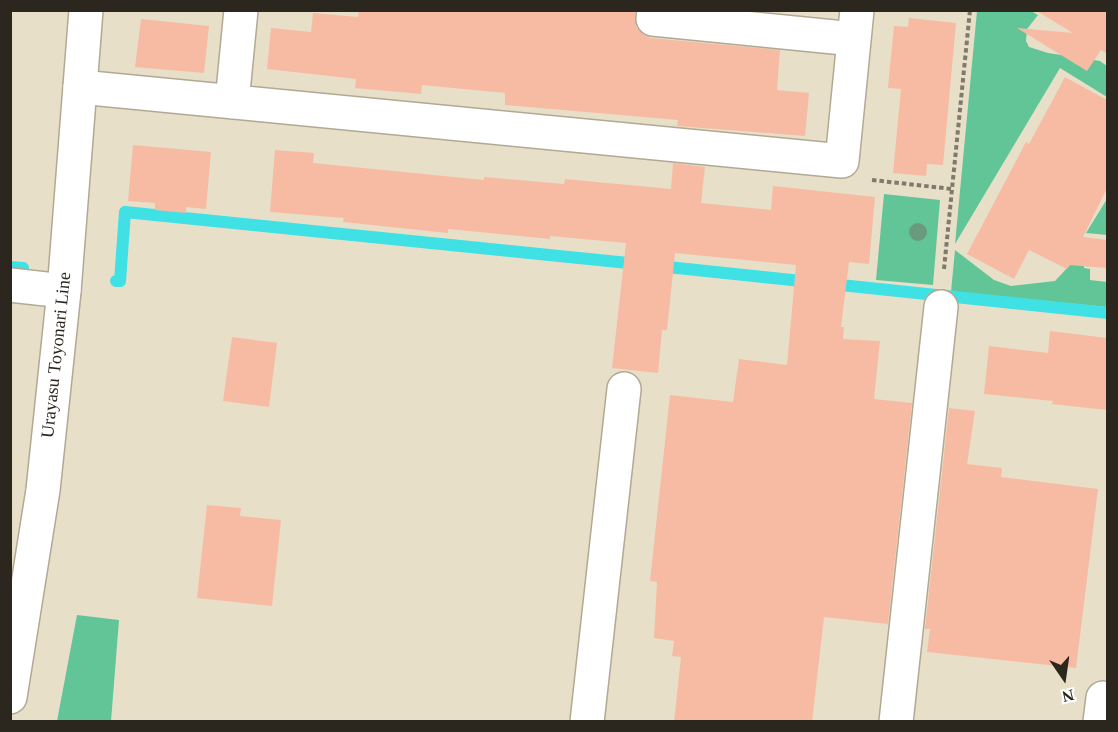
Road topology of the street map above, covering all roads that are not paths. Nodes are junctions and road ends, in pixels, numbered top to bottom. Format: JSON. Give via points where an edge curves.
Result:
{"nodes":[{"id":1,"x":86,"y":10,"type":"edge"},
{"id":2,"x":241,"y":10,"type":"edge"},
{"id":3,"x":654,"y":10,"type":"edge"},
{"id":4,"x":856,"y":25,"type":"edge"},
{"id":5,"x":80,"y":87,"type":"junction"},
{"id":6,"x":232,"y":102,"type":"junction"},
{"id":7,"x":10,"y":285,"type":"edge"},
{"id":8,"x":64,"y":291,"type":"junction"},
{"id":9,"x":942,"y":292,"type":"road end"},
{"id":10,"x":624,"y":389,"type":"dead end"},
{"id":11,"x":10,"y":697,"type":"edge"},
{"id":12,"x":587,"y":722,"type":"edge"},
{"id":13,"x":896,"y":722,"type":"edge"}],
"edges":[{"from":1,"to":5,"type":"street","name":"Urayasu Toyonari Line"},
{"from":2,"to":6,"type":"street"},
{"from":3,"to":4,"type":"street","via":[[653,19]]},
{"from":4,"to":6,"type":"street","via":[[842,161]]},
{"from":5,"to":6,"type":"street"},
{"from":5,"to":8,"type":"street","name":"Urayasu Toyonari Line"},
{"from":7,"to":8,"type":"street"},
{"from":8,"to":11,"type":"street","name":"Urayasu Toyonari Line","via":[[43,490]]},
{"from":9,"to":13,"type":"street"},
{"from":10,"to":12,"type":"street"}]}
